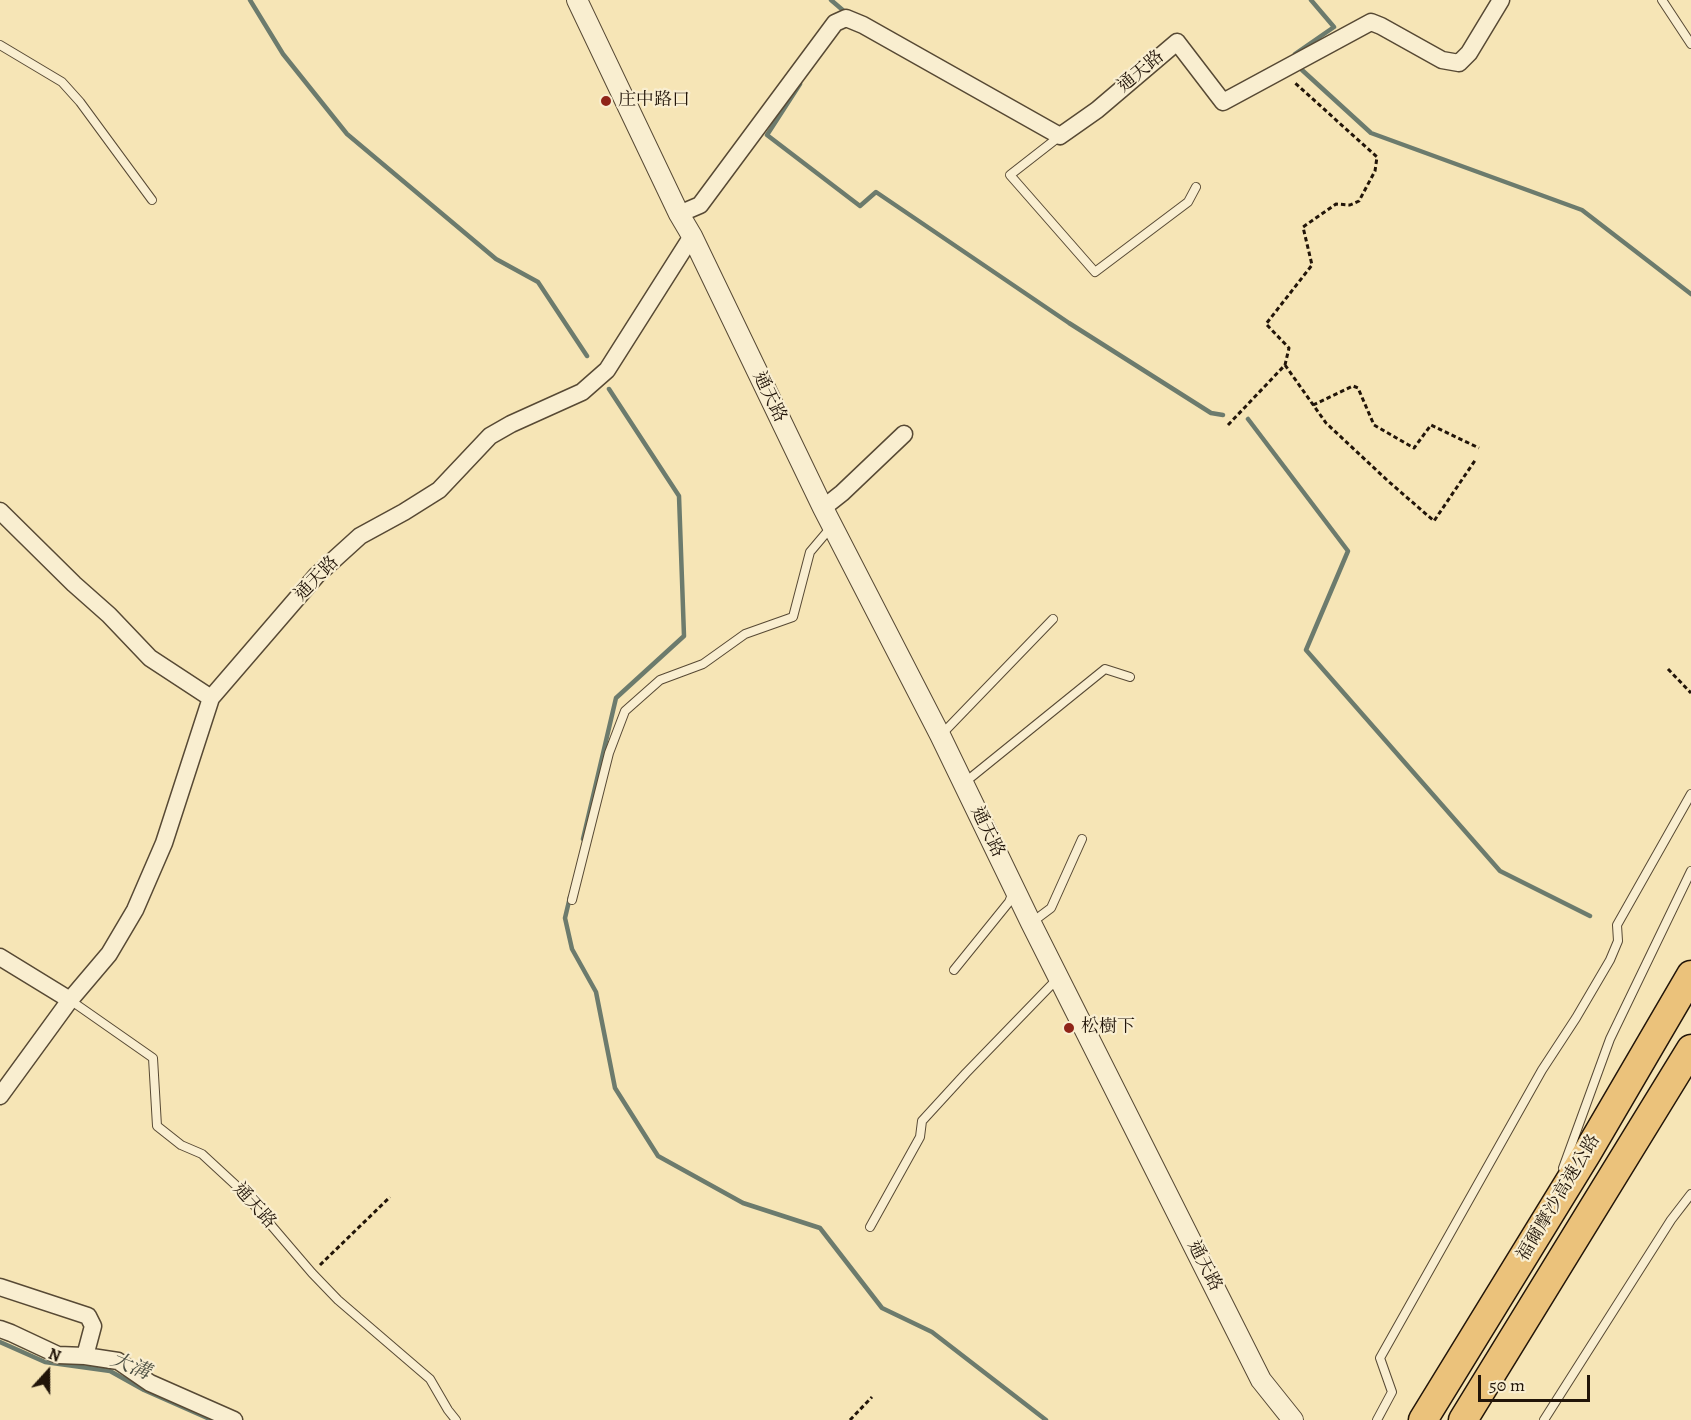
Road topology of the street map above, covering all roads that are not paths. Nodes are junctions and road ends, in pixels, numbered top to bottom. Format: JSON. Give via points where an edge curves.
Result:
{"nodes":[{"id":1,"x":578,"y":0,"type":"edge"},
{"id":2,"x":1501,"y":0,"type":"edge"},
{"id":3,"x":1662,"y":0,"type":"edge"},
{"id":4,"x":1691,"y":44,"type":"edge"},
{"id":5,"x":0,"y":45,"type":"edge"},
{"id":6,"x":1060,"y":136,"type":"junction"},
{"id":7,"x":1196,"y":187,"type":"dead end"},
{"id":8,"x":152,"y":200,"type":"dead end"},
{"id":9,"x":679,"y":214,"type":"junction"},
{"id":10,"x":692,"y":237,"type":"junction"},
{"id":11,"x":904,"y":434,"type":"dead end"},
{"id":12,"x":0,"y":511,"type":"edge"},
{"id":13,"x":827,"y":517,"type":"junction"},
{"id":14,"x":1053,"y":619,"type":"dead end"},
{"id":15,"x":1130,"y":677,"type":"dead end"},
{"id":16,"x":211,"y":698,"type":"junction"},
{"id":17,"x":940,"y":735,"type":"junction"},
{"id":18,"x":964,"y":784,"type":"junction"},
{"id":19,"x":1691,"y":794,"type":"edge"},
{"id":20,"x":1082,"y":839,"type":"dead end"},
{"id":21,"x":1691,"y":871,"type":"edge"},
{"id":22,"x":1014,"y":889,"type":"junction"},
{"id":23,"x":572,"y":900,"type":"dead end"},
{"id":24,"x":1031,"y":923,"type":"junction"},
{"id":25,"x":0,"y":957,"type":"edge"},
{"id":26,"x":1691,"y":965,"type":"edge"},
{"id":27,"x":954,"y":970,"type":"dead end"},
{"id":28,"x":1691,"y":975,"type":"edge"},
{"id":29,"x":1059,"y":977,"type":"junction"},
{"id":30,"x":70,"y":1000,"type":"junction"},
{"id":31,"x":1654,"y":1037,"type":"junction"},
{"id":32,"x":1691,"y":1049,"type":"edge"},
{"id":33,"x":0,"y":1096,"type":"edge"},
{"id":34,"x":1691,"y":1194,"type":"edge"},
{"id":35,"x":1542,"y":1226,"type":"junction"},
{"id":36,"x":870,"y":1227,"type":"dead end"},
{"id":37,"x":0,"y":1287,"type":"edge"},
{"id":38,"x":0,"y":1329,"type":"edge"},
{"id":39,"x":85,"y":1356,"type":"junction"},
{"id":40,"x":234,"y":1420,"type":"edge"},
{"id":41,"x":456,"y":1420,"type":"edge"},
{"id":42,"x":1293,"y":1420,"type":"edge"},
{"id":43,"x":1377,"y":1420,"type":"edge"},
{"id":44,"x":1424,"y":1420,"type":"edge"},
{"id":45,"x":1463,"y":1420,"type":"edge"},
{"id":46,"x":1544,"y":1420,"type":"edge"}],
"edges":[{"from":1,"to":9,"type":"street","name":"通天路"},
{"from":2,"to":6,"type":"street","name":"通天路","via":[[1459,63],[1442,60],[1371,22],[1223,102],[1177,42]]},
{"from":3,"to":4,"type":"lane"},
{"from":5,"to":8,"type":"lane","via":[[62,81]]},
{"from":6,"to":7,"type":"lane","via":[[1010,175],[1095,272],[1188,202]]},
{"from":6,"to":9,"type":"street","via":[[846,18],[835,23],[700,205]]},
{"from":9,"to":10,"type":"street","name":"通天路"},
{"from":10,"to":13,"type":"street","name":"通天路"},
{"from":10,"to":16,"type":"street","name":"通天路","via":[[607,370],[582,392],[490,436],[439,490],[360,536],[317,575]]},
{"from":11,"to":13,"type":"street","via":[[842,493]]},
{"from":12,"to":16,"type":"street","via":[[150,658]]},
{"from":13,"to":17,"type":"street","name":"通天路"},
{"from":13,"to":23,"type":"lane","via":[[810,552],[793,617],[745,634],[703,664],[660,680],[625,711],[609,753]]},
{"from":14,"to":17,"type":"lane"},
{"from":15,"to":18,"type":"lane","via":[[1104,669]]},
{"from":16,"to":30,"type":"street","name":"通天路","via":[[164,843],[135,910],[109,954]]},
{"from":17,"to":18,"type":"street","name":"通天路"},
{"from":18,"to":22,"type":"street","name":"通天路"},
{"from":19,"to":43,"type":"lane","via":[[1617,925],[1618,941],[1610,960],[1542,1070],[1380,1358],[1392,1392]]},
{"from":20,"to":24,"type":"lane","via":[[1051,908]]},
{"from":21,"to":35,"type":"lane","via":[[1610,1039]]},
{"from":22,"to":24,"type":"street","name":"通天路"},
{"from":22,"to":27,"type":"lane","via":[[1009,902]]},
{"from":24,"to":29,"type":"street","name":"通天路"},
{"from":25,"to":30,"type":"street"},
{"from":26,"to":31,"type":"highway"},
{"from":28,"to":31,"type":"highway","name":"福爾摩沙高速公路"},
{"from":29,"to":36,"type":"lane","via":[[922,1121],[920,1137]]},
{"from":29,"to":42,"type":"street","name":"通天路","via":[[1261,1380]]},
{"from":30,"to":33,"type":"street","name":"通天路"},
{"from":30,"to":41,"type":"lane","name":"通天路","via":[[153,1058],[157,1126],[181,1145],[202,1154],[241,1190],[338,1300],[430,1379]]},
{"from":31,"to":35,"type":"highway","name":"福爾摩沙高速公路"},
{"from":32,"to":45,"type":"highway","name":"福爾摩沙高速公路"},
{"from":34,"to":46,"type":"lane"},
{"from":35,"to":44,"type":"highway","name":"福爾摩沙高速公路"},
{"from":37,"to":39,"type":"street","via":[[88,1316],[93,1326]]},
{"from":38,"to":39,"type":"street","via":[[58,1355]]},
{"from":39,"to":40,"type":"street","via":[[118,1361],[150,1383]]}]}
